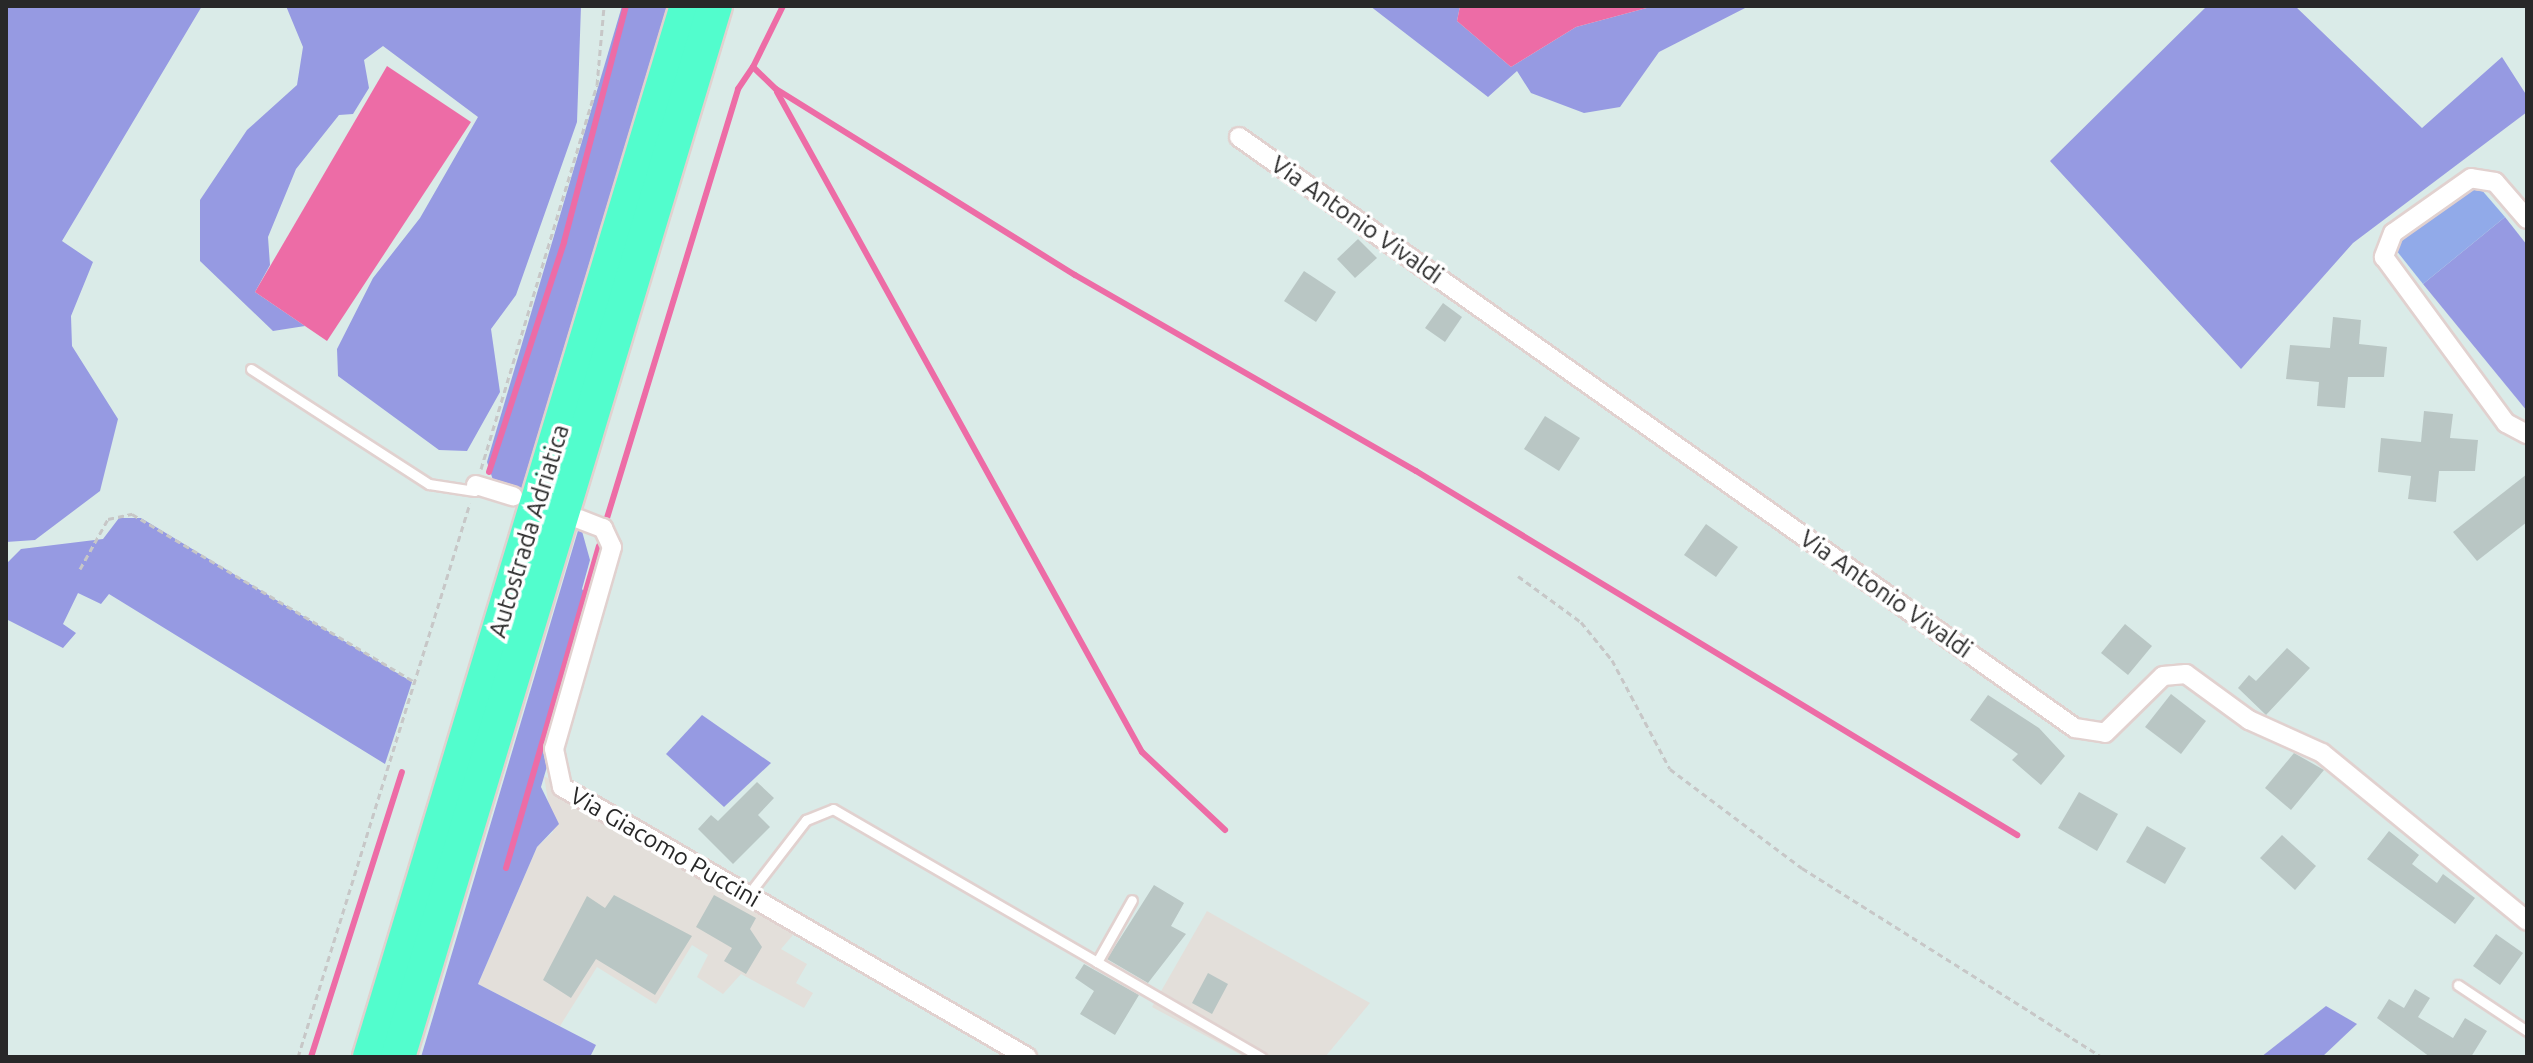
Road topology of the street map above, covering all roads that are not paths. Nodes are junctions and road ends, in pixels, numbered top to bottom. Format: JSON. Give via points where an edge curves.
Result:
{"nodes":[{"id":1,"x":687,"y":6,"type":"edge"},
{"id":2,"x":715,"y":6,"type":"edge"},
{"id":3,"x":1239,"y":137,"type":"dead end"},
{"id":4,"x":2527,"y":219,"type":"edge"},
{"id":5,"x":251,"y":369,"type":"dead end"},
{"id":6,"x":2527,"y":434,"type":"edge"},
{"id":7,"x":475,"y":488,"type":"joint"},
{"id":8,"x":513,"y":496,"type":"dead end"},
{"id":9,"x":579,"y":519,"type":"dead end"},
{"id":10,"x":748,"y":895,"type":"junction"},
{"id":11,"x":1132,"y":900,"type":"dead end"},
{"id":12,"x":2527,"y":921,"type":"edge"},
{"id":13,"x":1097,"y":962,"type":"junction"},
{"id":14,"x":2458,"y":985,"type":"dead end"},
{"id":15,"x":2527,"y":1031,"type":"edge"},
{"id":16,"x":370,"y":1057,"type":"edge"},
{"id":17,"x":398,"y":1057,"type":"edge"},
{"id":18,"x":1027,"y":1057,"type":"edge"},
{"id":19,"x":1261,"y":1057,"type":"edge"}],
"edges":[{"from":1,"to":16,"type":"highway","name":"Autostrada Adriatica"},
{"from":2,"to":17,"type":"highway","name":"Autostrada Adriatica"},
{"from":3,"to":12,"type":"street","name":"Via Antonio Vivaldi","via":[[2075,728],[2111,730],[2163,676],[2186,674],[2249,720],[2322,753]]},
{"from":4,"to":6,"type":"street","via":[[2495,182],[2471,178],[2393,233],[2384,257],[2506,423]]},
{"from":5,"to":7,"type":"lane","via":[[429,484]]},
{"from":7,"to":8,"type":"street"},
{"from":9,"to":10,"type":"street","name":"Via Giacomo Puccini","via":[[603,528],[612,547],[554,749],[556,778]]},
{"from":10,"to":13,"type":"lane","via":[[806,820],[833,809]]},
{"from":10,"to":18,"type":"street","name":"Via Giacomo Puccini"},
{"from":11,"to":13,"type":"lane"},
{"from":13,"to":19,"type":"lane"},
{"from":14,"to":15,"type":"lane"}]}
